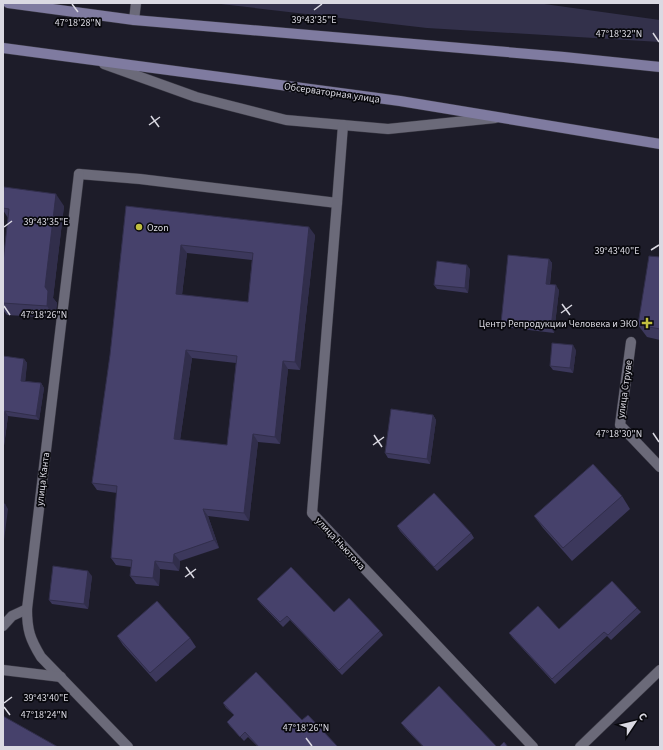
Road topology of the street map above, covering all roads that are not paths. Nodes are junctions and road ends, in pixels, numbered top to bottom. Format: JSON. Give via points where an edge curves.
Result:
{"nodes":[{"id":1,"x":8,"y":3,"type":"edge"},
{"id":2,"x":136,"y":3,"type":"edge"},
{"id":3,"x":134,"y":20,"type":"junction"},
{"id":4,"x":3,"y":48,"type":"edge"},
{"id":5,"x":93,"y":60,"type":"junction"},
{"id":6,"x":660,"y":67,"type":"edge"},
{"id":7,"x":501,"y":118,"type":"junction"},
{"id":8,"x":343,"y":125,"type":"junction"},
{"id":9,"x":660,"y":144,"type":"edge"},
{"id":10,"x":337,"y":203,"type":"junction"},
{"id":11,"x":631,"y":342,"type":"dead end"},
{"id":12,"x":660,"y":467,"type":"edge"},
{"id":13,"x":27,"y":609,"type":"junction"},
{"id":14,"x":3,"y":626,"type":"edge"},
{"id":15,"x":3,"y":670,"type":"edge"},
{"id":16,"x":660,"y":670,"type":"edge"},
{"id":17,"x":62,"y":678,"type":"junction"},
{"id":18,"x":128,"y":747,"type":"edge"},
{"id":19,"x":533,"y":747,"type":"edge"},
{"id":20,"x":580,"y":747,"type":"edge"}],
"edges":[{"from":1,"to":3,"type":"main road"},
{"from":2,"to":3,"type":"street"},
{"from":3,"to":6,"type":"main road"},
{"from":4,"to":5,"type":"main road","name":"Обсерваторная улица"},
{"from":5,"to":7,"type":"main road","name":"Обсерваторная улица","via":[[400,101]]},
{"from":5,"to":8,"type":"street","via":[[196,97],[286,120]]},
{"from":7,"to":8,"type":"street","via":[[388,129]]},
{"from":7,"to":9,"type":"main road","name":"Обсерваторная улица"},
{"from":8,"to":10,"type":"street","name":"улица Ньютона"},
{"from":10,"to":13,"type":"street","name":"улица Канта","via":[[79,174]]},
{"from":10,"to":19,"type":"street","name":"улица Ньютона","via":[[312,513]]},
{"from":11,"to":12,"type":"street","name":"улица Струве","via":[[620,425]]},
{"from":13,"to":14,"type":"street","via":[[12,616]]},
{"from":13,"to":17,"type":"street","name":"улица Канта","via":[[27,625],[32,642],[41,657]]},
{"from":15,"to":17,"type":"street"},
{"from":16,"to":20,"type":"street"},
{"from":17,"to":18,"type":"street","name":"улица Канта"}]}
